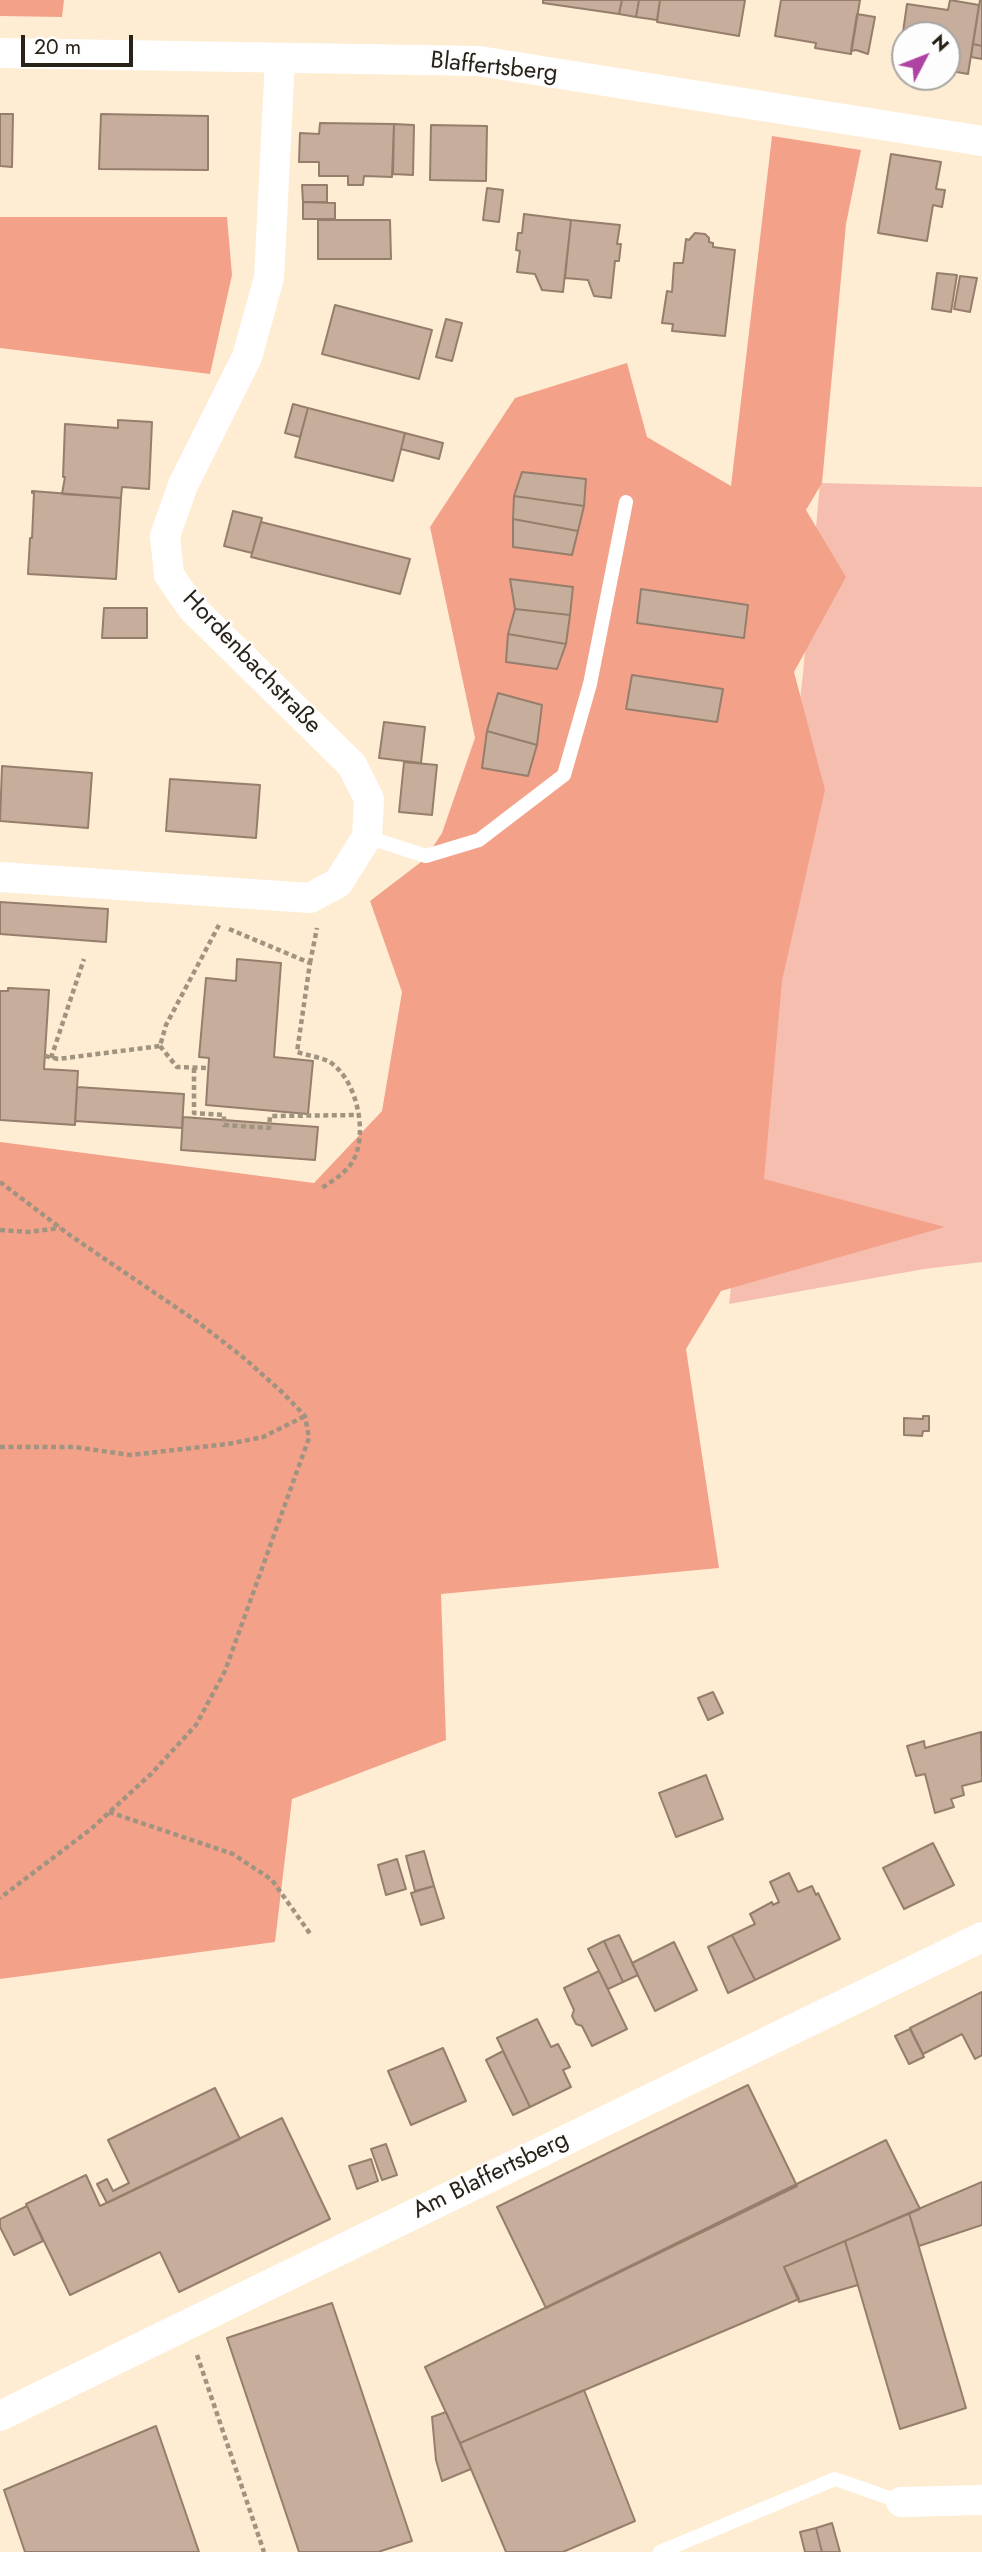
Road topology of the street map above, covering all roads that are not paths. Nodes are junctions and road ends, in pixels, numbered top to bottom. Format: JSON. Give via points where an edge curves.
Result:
{"nodes":[{"id":1,"x":0,"y":53,"type":"edge"},
{"id":2,"x":280,"y":59,"type":"junction"},
{"id":3,"x":982,"y":141,"type":"edge"},
{"id":4,"x":626,"y":502,"type":"dead end"},
{"id":5,"x":367,"y":837,"type":"junction"},
{"id":6,"x":0,"y":877,"type":"edge"},
{"id":7,"x":982,"y":1937,"type":"edge"},
{"id":8,"x":0,"y":2416,"type":"edge"},
{"id":9,"x":982,"y":2500,"type":"edge"},
{"id":10,"x":901,"y":2502,"type":"joint"},
{"id":11,"x":660,"y":2552,"type":"edge"}],
"edges":[{"from":1,"to":2,"type":"street","name":"Blaffertsberg"},
{"from":2,"to":3,"type":"street","name":"Blaffertsberg","via":[[478,61]]},
{"from":2,"to":5,"type":"street","name":"Hordenbachstraße","via":[[269,278],[247,357],[183,485],[165,536],[169,575],[192,608],[352,765],[369,799]]},
{"from":4,"to":5,"type":"lane","via":[[590,684],[564,775],[479,840],[426,856]]},
{"from":5,"to":6,"type":"street","name":"Hordenbachstraße","via":[[338,883],[310,898]]},
{"from":7,"to":8,"type":"street","name":"Am Blaffertsberg"},
{"from":9,"to":10,"type":"street"},
{"from":10,"to":11,"type":"lane","via":[[835,2479]]}]}
